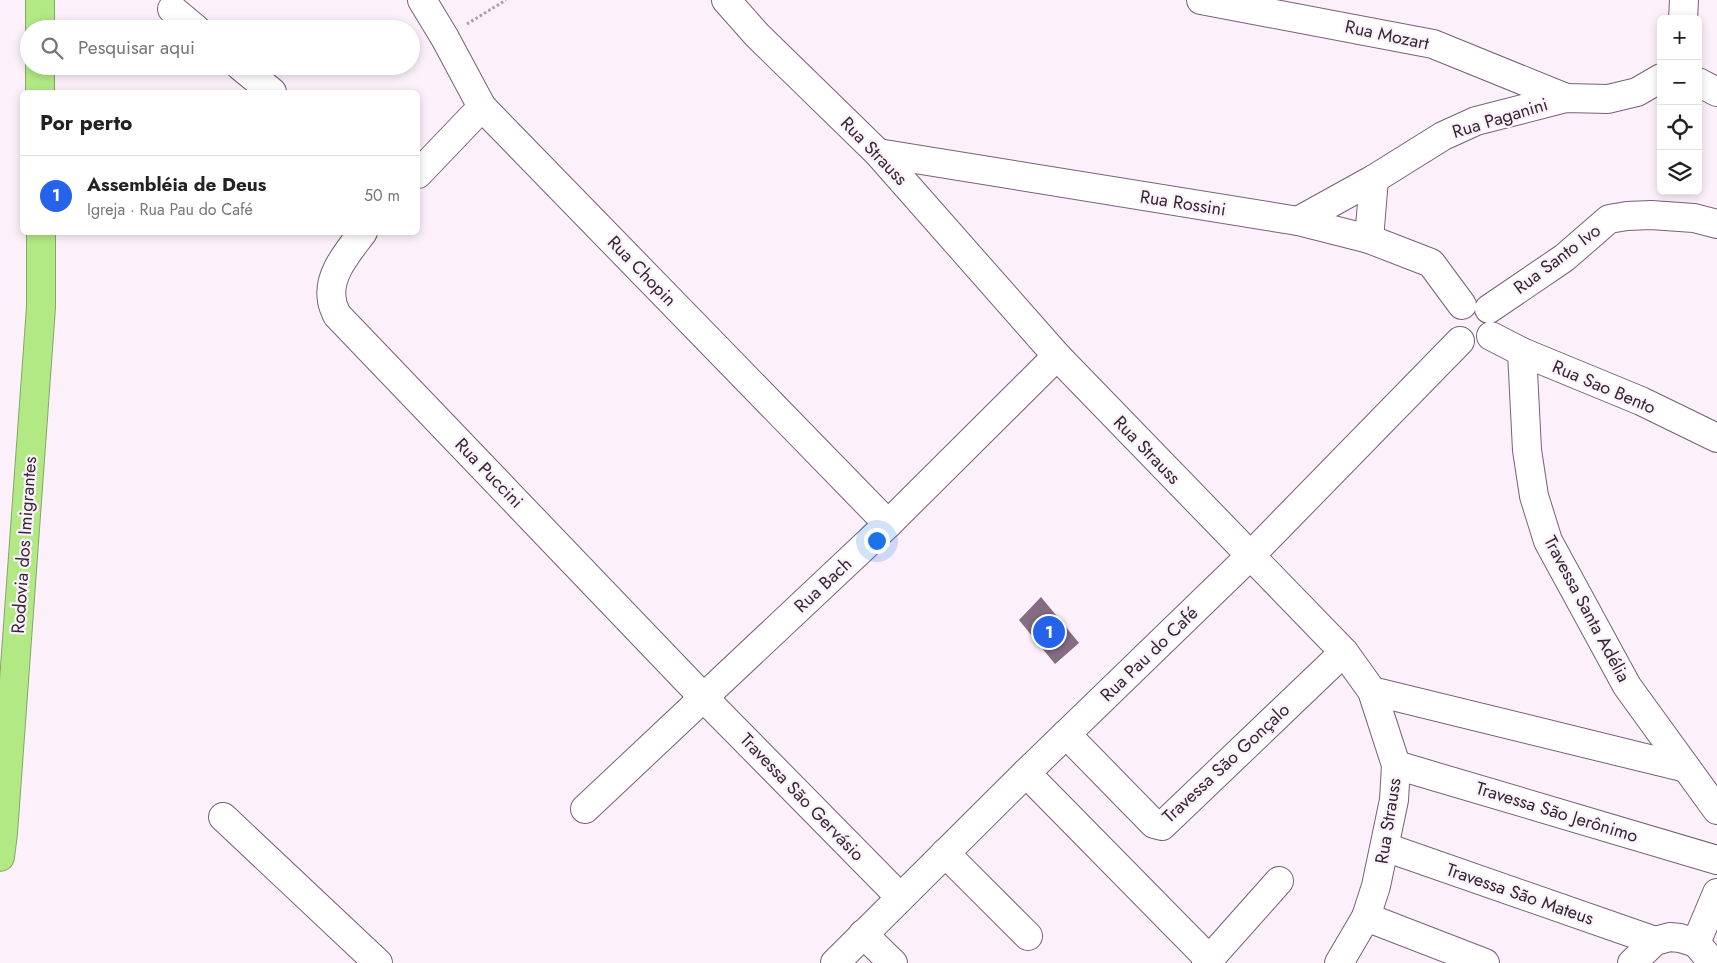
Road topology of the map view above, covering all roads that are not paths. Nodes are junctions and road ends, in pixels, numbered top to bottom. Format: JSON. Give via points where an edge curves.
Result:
{"nodes":[{"id":1,"x":40,"y":0,"type":"edge"},
{"id":2,"x":422,"y":0,"type":"edge"},
{"id":3,"x":726,"y":0,"type":"edge"},
{"id":4,"x":1201,"y":0,"type":"edge"},
{"id":5,"x":1684,"y":0,"type":"edge"},
{"id":6,"x":172,"y":9,"type":"dead end"},
{"id":7,"x":1683,"y":15,"type":"edge"},
{"id":8,"x":40,"y":20,"type":"edge"},
{"id":9,"x":185,"y":20,"type":"edge"},
{"id":10,"x":40,"y":75,"type":"edge"},
{"id":11,"x":251,"y":75,"type":"edge"},
{"id":12,"x":1657,"y":80,"type":"edge"},
{"id":13,"x":1702,"y":84,"type":"edge"},
{"id":14,"x":40,"y":90,"type":"edge"},
{"id":15,"x":270,"y":90,"type":"edge"},
{"id":16,"x":1717,"y":92,"type":"edge"},
{"id":17,"x":1566,"y":98,"type":"junction"},
{"id":18,"x":482,"y":107,"type":"junction"},
{"id":19,"x":878,"y":153,"type":"junction"},
{"id":20,"x":420,"y":172,"type":"edge"},
{"id":21,"x":1374,"y":179,"type":"junction"},
{"id":22,"x":1298,"y":221,"type":"junction"},
{"id":23,"x":1717,"y":224,"type":"edge"},
{"id":24,"x":41,"y":235,"type":"edge"},
{"id":25,"x":361,"y":235,"type":"edge"},
{"id":26,"x":1369,"y":239,"type":"junction"},
{"id":27,"x":1475,"y":307,"type":"junction"},
{"id":28,"x":1491,"y":336,"type":"junction"},
{"id":29,"x":1460,"y":341,"type":"junction"},
{"id":30,"x":1522,"y":352,"type":"junction"},
{"id":31,"x":1057,"y":356,"type":"junction"},
{"id":32,"x":1717,"y":438,"type":"edge"},
{"id":33,"x":888,"y":524,"type":"junction"},
{"id":34,"x":1250,"y":556,"type":"junction"},
{"id":35,"x":1344,"y":652,"type":"junction"},
{"id":36,"x":1372,"y":691,"type":"junction"},
{"id":37,"x":704,"y":698,"type":"junction"},
{"id":38,"x":1066,"y":734,"type":"junction"},
{"id":39,"x":1396,"y":765,"type":"junction"},
{"id":40,"x":1686,"y":768,"type":"junction"},
{"id":41,"x":1026,"y":772,"type":"junction"},
{"id":42,"x":585,"y":809,"type":"dead end"},
{"id":43,"x":1717,"y":810,"type":"edge"},
{"id":44,"x":223,"y":817,"type":"dead end"},
{"id":45,"x":1385,"y":847,"type":"junction"},
{"id":46,"x":944,"y":853,"type":"junction"},
{"id":47,"x":0,"y":857,"type":"edge"},
{"id":48,"x":1717,"y":860,"type":"edge"},
{"id":49,"x":1279,"y":881,"type":"dead end"},
{"id":50,"x":1717,"y":893,"type":"edge"},
{"id":51,"x":900,"y":897,"type":"junction"},
{"id":52,"x":1366,"y":917,"type":"junction"},
{"id":53,"x":863,"y":934,"type":"junction"},
{"id":54,"x":1028,"y":936,"type":"dead end"},
{"id":55,"x":1708,"y":938,"type":"edge"},
{"id":56,"x":1655,"y":941,"type":"junction"},
{"id":57,"x":1207,"y":961,"type":"edge"},
{"id":58,"x":378,"y":963,"type":"edge"},
{"id":59,"x":835,"y":963,"type":"edge"},
{"id":60,"x":893,"y":963,"type":"edge"},
{"id":61,"x":1339,"y":963,"type":"edge"},
{"id":62,"x":1485,"y":963,"type":"edge"},
{"id":63,"x":1632,"y":963,"type":"edge"}],
"edges":[{"from":1,"to":8,"type":"highway"},
{"from":2,"to":18,"type":"street","name":"Rua Chopin"},
{"from":3,"to":19,"type":"street","name":"Rua Strauss","via":[[757,35]]},
{"from":4,"to":17,"type":"street","name":"Rua Mozart","via":[[1433,44]]},
{"from":5,"to":7,"type":"street"},
{"from":6,"to":9,"type":"street"},
{"from":10,"to":14,"type":"highway"},
{"from":11,"to":15,"type":"street"},
{"from":12,"to":17,"type":"street","name":"Rua Paganini","via":[[1637,92],[1608,99]]},
{"from":13,"to":16,"type":"street"},
{"from":17,"to":21,"type":"street","name":"Rua Paganini","via":[[1476,121],[1443,136]]},
{"from":18,"to":20,"type":"street"},
{"from":18,"to":33,"type":"street","name":"Rua Chopin"},
{"from":19,"to":22,"type":"street","name":"Rua Rossini"},
{"from":19,"to":31,"type":"street","name":"Rua Strauss"},
{"from":21,"to":22,"type":"street","name":"Rua Paganini"},
{"from":21,"to":26,"type":"street"},
{"from":22,"to":26,"type":"street","name":"Rua Rossini"},
{"from":23,"to":27,"type":"street","name":"Rua Santo Ivo","via":[[1694,218],[1659,216],[1609,219],[1564,258]]},
{"from":24,"to":47,"type":"highway","name":"Rodovia dos Imigrantes","via":[[42,306]]},
{"from":25,"to":37,"type":"street","name":"Rua Puccini","via":[[346,255],[331,288],[337,315]]},
{"from":26,"to":27,"type":"street","name":"Rua Rossini","via":[[1431,263]]},
{"from":27,"to":28,"type":"street","via":[[1493,315],[1495,322]]},
{"from":27,"to":29,"type":"street","via":[[1457,310],[1451,323]]},
{"from":28,"to":29,"type":"street","via":[[1474,346]]},
{"from":28,"to":30,"type":"street","name":"Rua Sao Bento"},
{"from":29,"to":34,"type":"street","name":"Rua Pau do Café"},
{"from":30,"to":32,"type":"street","name":"Rua Sao Bento","via":[[1641,401]]},
{"from":30,"to":40,"type":"street","name":"Travessa Santa Adélia","via":[[1527,450],[1534,496],[1548,541],[1627,686]]},
{"from":31,"to":33,"type":"street","name":"Rua Bach"},
{"from":31,"to":34,"type":"street","name":"Rua Strauss"},
{"from":33,"to":37,"type":"street","name":"Rua Bach"},
{"from":34,"to":35,"type":"street","name":"Rua Strauss"},
{"from":34,"to":38,"type":"street","name":"Rua Pau do Café"},
{"from":35,"to":36,"type":"street","name":"Rua Strauss"},
{"from":35,"to":38,"type":"street","name":"Travessa São Gonçalo","via":[[1162,826],[1154,824]]},
{"from":36,"to":39,"type":"street","name":"Rua Strauss"},
{"from":36,"to":40,"type":"street"},
{"from":37,"to":42,"type":"street","name":"Rua Bach"},
{"from":37,"to":51,"type":"street","name":"Travessa São Gervásio"},
{"from":38,"to":41,"type":"street","name":"Rua Pau do Café"},
{"from":39,"to":45,"type":"street","name":"Rua Strauss","via":[[1394,800]]},
{"from":39,"to":48,"type":"street","name":"Travessa São Jerônimo"},
{"from":40,"to":43,"type":"street","name":"Travessa Santa Adélia"},
{"from":41,"to":46,"type":"street","name":"Rua Pau do Café"},
{"from":41,"to":57,"type":"street"},
{"from":44,"to":58,"type":"street"},
{"from":45,"to":52,"type":"street","name":"Rua Strauss"},
{"from":45,"to":56,"type":"street","name":"Travessa São Mateus"},
{"from":46,"to":51,"type":"street","name":"Rua Pau do Café"},
{"from":46,"to":54,"type":"street"},
{"from":49,"to":57,"type":"street"},
{"from":50,"to":55,"type":"street"},
{"from":51,"to":53,"type":"street","name":"Rua Pau do Café"},
{"from":52,"to":61,"type":"street","name":"Rua Strauss"},
{"from":52,"to":62,"type":"street"},
{"from":53,"to":59,"type":"street","name":"Rua Pau do Café"},
{"from":53,"to":60,"type":"street"},
{"from":55,"to":56,"type":"street","via":[[1670,937]]},
{"from":56,"to":63,"type":"street"}]}
